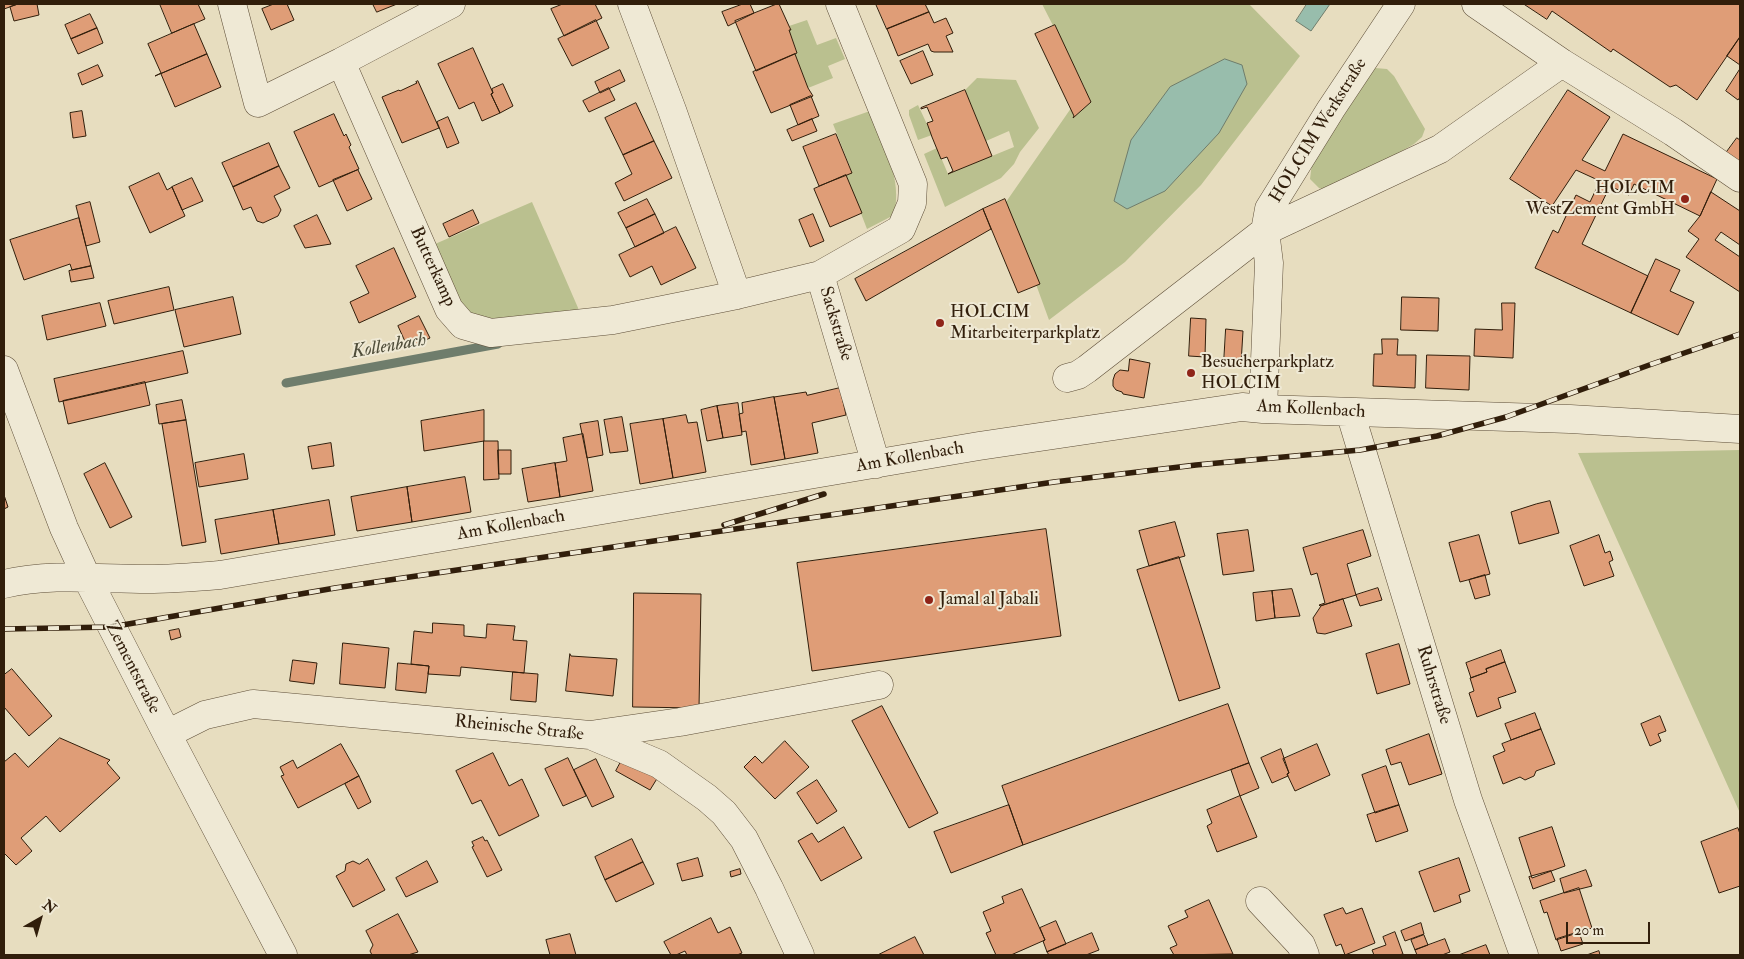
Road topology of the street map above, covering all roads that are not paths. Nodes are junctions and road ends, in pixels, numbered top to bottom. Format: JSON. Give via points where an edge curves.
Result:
{"nodes":[{"id":1,"x":232,"y":4,"type":"edge"},
{"id":2,"x":632,"y":4,"type":"edge"},
{"id":3,"x":840,"y":4,"type":"edge"},
{"id":4,"x":1401,"y":4,"type":"edge"},
{"id":5,"x":1476,"y":4,"type":"edge"},
{"id":6,"x":442,"y":6,"type":"edge"},
{"id":7,"x":341,"y":62,"type":"junction"},
{"id":8,"x":1562,"y":63,"type":"junction"},
{"id":9,"x":1740,"y":178,"type":"edge"},
{"id":10,"x":1265,"y":231,"type":"junction"},
{"id":11,"x":820,"y":276,"type":"junction"},
{"id":12,"x":737,"y":295,"type":"junction"},
{"id":13,"x":4,"y":370,"type":"edge"},
{"id":14,"x":1067,"y":378,"type":"dead end"},
{"id":15,"x":1263,"y":409,"type":"junction"},
{"id":16,"x":1350,"y":412,"type":"junction"},
{"id":17,"x":1740,"y":430,"type":"edge"},
{"id":18,"x":876,"y":464,"type":"junction"},
{"id":19,"x":86,"y":576,"type":"junction"},
{"id":20,"x":4,"y":584,"type":"edge"},
{"id":21,"x":879,"y":686,"type":"dead end"},
{"id":22,"x":167,"y":734,"type":"junction"},
{"id":23,"x":590,"y":735,"type":"junction"},
{"id":24,"x":1260,"y":901,"type":"dead end"},
{"id":25,"x":274,"y":952,"type":"edge"},
{"id":26,"x":800,"y":955,"type":"edge"},
{"id":27,"x":1305,"y":955,"type":"edge"},
{"id":28,"x":1524,"y":955,"type":"edge"}],
"edges":[{"from":1,"to":7,"type":"street","via":[[258,104]]},
{"from":2,"to":12,"type":"street"},
{"from":3,"to":11,"type":"street","name":"Sackstraße","via":[[913,184],[913,194],[901,229]]},
{"from":4,"to":10,"type":"street","name":"HOLCIM Werkstraße","via":[[1269,209]]},
{"from":5,"to":8,"type":"street"},
{"from":6,"to":7,"type":"street"},
{"from":7,"to":12,"type":"street","name":"Butterkamp","via":[[449,309],[463,325],[491,333],[613,320]]},
{"from":8,"to":9,"type":"street"},
{"from":8,"to":10,"type":"street","via":[[1440,149]]},
{"from":10,"to":14,"type":"street","via":[[1087,369]]},
{"from":10,"to":15,"type":"street","name":"HOLCIM Werkstraße","via":[[1269,263]]},
{"from":11,"to":12,"type":"street","name":"Butterkamp"},
{"from":11,"to":18,"type":"street","name":"Sackstraße"},
{"from":13,"to":19,"type":"street","name":"Zementstraße","via":[[64,528]]},
{"from":15,"to":16,"type":"street","name":"Am Kollenbach"},
{"from":15,"to":18,"type":"street","name":"Am Kollenbach","via":[[1242,407]]},
{"from":16,"to":17,"type":"street","name":"Am Kollenbach","via":[[1570,419]]},
{"from":16,"to":28,"type":"street","name":"Ruhrstraße","via":[[1468,800]]},
{"from":18,"to":19,"type":"street","name":"Am Kollenbach","via":[[220,575],[147,579]]},
{"from":19,"to":20,"type":"street","name":"Am Kollenbach","via":[[24,579]]},
{"from":19,"to":22,"type":"street","name":"Zementstraße"},
{"from":21,"to":23,"type":"street"},
{"from":22,"to":23,"type":"street","name":"Rheinische Straße","via":[[205,715],[254,704]]},
{"from":22,"to":25,"type":"street","name":"Zementstraße"},
{"from":23,"to":26,"type":"street","name":"Rheinische Straße","via":[[659,764],[724,813],[744,839]]},
{"from":24,"to":27,"type":"street","via":[[1301,945]]}]}
